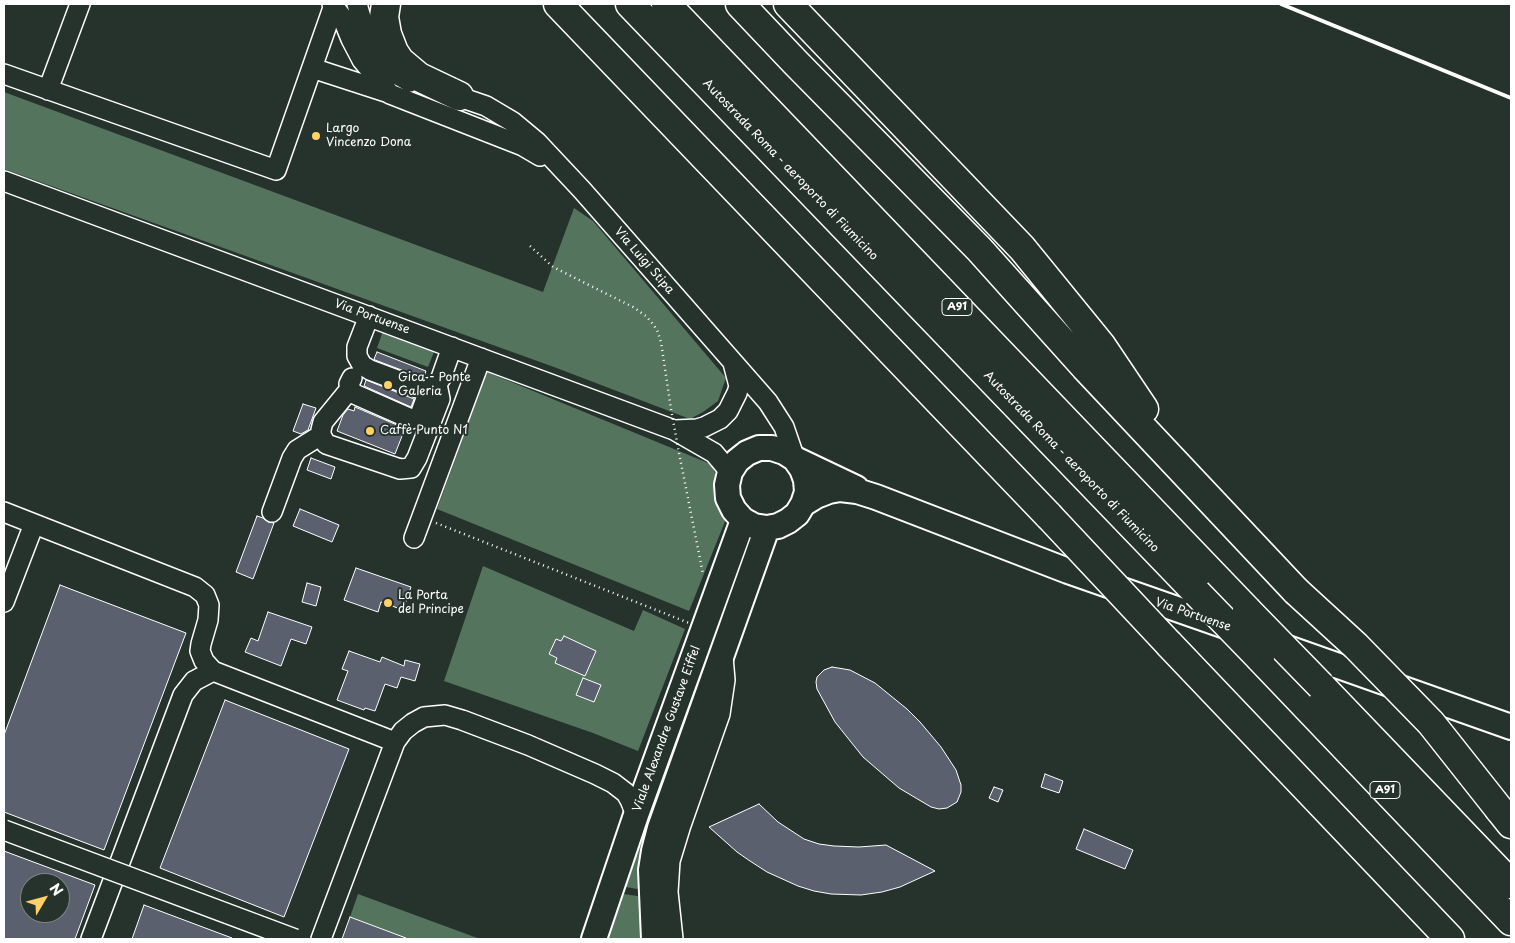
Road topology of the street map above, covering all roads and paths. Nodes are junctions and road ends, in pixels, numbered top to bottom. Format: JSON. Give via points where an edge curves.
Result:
{"nodes":[{"id":1,"x":80,"y":4,"type":"edge"},
{"id":2,"x":333,"y":4,"type":"edge"},
{"id":3,"x":357,"y":4,"type":"edge"},
{"id":4,"x":386,"y":4,"type":"edge"},
{"id":5,"x":558,"y":4,"type":"edge"},
{"id":6,"x":630,"y":4,"type":"edge"},
{"id":7,"x":666,"y":4,"type":"edge"},
{"id":8,"x":740,"y":4,"type":"edge"},
{"id":9,"x":788,"y":4,"type":"edge"},
{"id":10,"x":312,"y":68,"type":"junction"},
{"id":11,"x":4,"y":74,"type":"edge"},
{"id":12,"x":48,"y":90,"type":"junction"},
{"id":13,"x":390,"y":94,"type":"junction"},
{"id":14,"x":459,"y":96,"type":"junction"},
{"id":15,"x":4,"y":180,"type":"edge"},
{"id":16,"x":582,"y":190,"type":"junction"},
{"id":17,"x":530,"y":246,"type":"dead end"},
{"id":18,"x":369,"y":316,"type":"junction"},
{"id":19,"x":452,"y":347,"type":"junction"},
{"id":20,"x":481,"y":358,"type":"junction"},
{"id":21,"x":358,"y":360,"type":"junction"},
{"id":22,"x":732,"y":360,"type":"junction"},
{"id":23,"x":433,"y":386,"type":"junction"},
{"id":24,"x":350,"y":389,"type":"junction"},
{"id":25,"x":674,"y":430,"type":"junction"},
{"id":26,"x":321,"y":435,"type":"junction"},
{"id":27,"x":795,"y":459,"type":"junction"},
{"id":28,"x":730,"y":472,"type":"junction"},
{"id":29,"x":1189,"y":477,"type":"junction"},
{"id":30,"x":876,"y":497,"type":"junction"},
{"id":31,"x":803,"y":504,"type":"junction"},
{"id":32,"x":4,"y":512,"type":"edge"},
{"id":33,"x":272,"y":512,"type":"dead end"},
{"id":34,"x":422,"y":517,"type":"junction"},
{"id":35,"x":743,"y":520,"type":"junction"},
{"id":36,"x":34,"y":524,"type":"junction"},
{"id":37,"x":766,"y":528,"type":"junction"},
{"id":38,"x":414,"y":538,"type":"dead end"},
{"id":39,"x":704,"y":577,"type":"dead end"},
{"id":40,"x":4,"y":602,"type":"edge"},
{"id":41,"x":692,"y":624,"type":"dead end"},
{"id":42,"x":722,"y":653,"type":"junction"},
{"id":43,"x":213,"y":671,"type":"junction"},
{"id":44,"x":1511,"y":727,"type":"edge"},
{"id":45,"x":395,"y":742,"type":"junction"},
{"id":46,"x":636,"y":815,"type":"junction"},
{"id":47,"x":1505,"y":817,"type":"edge"},
{"id":48,"x":4,"y":830,"type":"edge"},
{"id":49,"x":1347,"y":832,"type":"junction"},
{"id":50,"x":1511,"y":884,"type":"edge"},
{"id":51,"x":1511,"y":921,"type":"edge"},
{"id":52,"x":596,"y":937,"type":"edge"},
{"id":53,"x":91,"y":939,"type":"edge"},
{"id":54,"x":295,"y":939,"type":"edge"},
{"id":55,"x":321,"y":939,"type":"edge"},
{"id":56,"x":654,"y":939,"type":"edge"},
{"id":57,"x":673,"y":939,"type":"edge"},
{"id":58,"x":1441,"y":939,"type":"edge"},
{"id":59,"x":1450,"y":939,"type":"edge"}],
"edges":[{"from":1,"to":12,"type":"street"},
{"from":2,"to":10,"type":"street"},
{"from":2,"to":13,"type":"street","via":[[362,60]]},
{"from":3,"to":14,"type":"street","name":"Via Luigi Stipa","via":[[374,52],[392,72],[414,84]]},
{"from":4,"to":14,"type":"highway","via":[[387,34],[400,61],[419,77]]},
{"from":5,"to":49,"type":"highway","bridge":true},
{"from":6,"to":51,"type":"highway","name":"Autostrada Roma - aeroporto di Fiumicino","number":"A91","bridge":true},
{"from":7,"to":50,"type":"highway","name":"Autostrada Roma - aeroporto di Fiumicino","number":"A91","bridge":true},
{"from":8,"to":29,"type":"highway","via":[[979,249]]},
{"from":9,"to":29,"type":"highway","via":[[1022,248],[1101,345]]},
{"from":10,"to":12,"type":"street","via":[[276,170]]},
{"from":10,"to":13,"type":"street"},
{"from":11,"to":12,"type":"street"},
{"from":13,"to":16,"type":"street","via":[[529,148]]},
{"from":14,"to":16,"type":"street","name":"Via Luigi Stipa","via":[[486,106],[513,122],[537,142]]},
{"from":15,"to":18,"type":"street","name":"Via Portuense"},
{"from":16,"to":22,"type":"street","name":"Via Luigi Stipa"},
{"from":17,"to":39,"type":"path","bridge":true,"via":[[553,267],[633,307],[657,330]]},
{"from":18,"to":19,"type":"street","name":"Via Portuense"},
{"from":18,"to":21,"type":"street","via":[[357,347]]},
{"from":19,"to":20,"type":"street","name":"Via Portuense"},
{"from":19,"to":23,"type":"street","via":[[442,375]]},
{"from":20,"to":25,"type":"street","name":"Via Portuense"},
{"from":20,"to":34,"type":"street"},
{"from":21,"to":23,"type":"street","via":[[370,370],[418,388]]},
{"from":21,"to":24,"type":"street"},
{"from":22,"to":25,"type":"street","via":[[738,386],[728,411],[704,427]]},
{"from":22,"to":27,"type":"street","name":"Via Luigi Stipa","via":[[779,418]]},
{"from":23,"to":24,"type":"street","via":[[420,415],[412,419],[352,393]]},
{"from":23,"to":26,"type":"street","via":[[440,399],[411,468],[400,470],[326,444]]},
{"from":24,"to":26,"type":"street","via":[[323,422]]},
{"from":25,"to":28,"type":"street","name":"Via Portuense","via":[[714,453]]},
{"from":26,"to":33,"type":"street","via":[[297,450]]},
{"from":27,"to":28,"type":"main road","name":"Via Portuense","via":[[772,448],[759,448],[737,461]]},
{"from":27,"to":30,"type":"main road","name":"Via Portuense"},
{"from":27,"to":31,"type":"main road","via":[[806,480]]},
{"from":28,"to":35,"type":"main road","via":[[728,498]]},
{"from":29,"to":47,"type":"highway","bridge":true,"via":[[1296,592],[1356,646],[1431,723]]},
{"from":30,"to":31,"type":"main road","name":"Via Portuense","via":[[840,489]]},
{"from":30,"to":44,"type":"main road","name":"Via Portuense","via":[[1068,571]]},
{"from":31,"to":37,"type":"main road","name":"Via Portuense","via":[[788,521]]},
{"from":32,"to":36,"type":"street"},
{"from":34,"to":38,"type":"street"},
{"from":34,"to":41,"type":"path"},
{"from":35,"to":37,"type":"main road"},
{"from":35,"to":46,"type":"main road","name":"Viale Alexandre Gustave Eiffel"},
{"from":36,"to":40,"type":"street"},
{"from":36,"to":43,"type":"street","via":[[201,590],[207,598],[209,612],[200,654]]},
{"from":37,"to":42,"type":"main road","name":"Viale Alexandre Gustave Eiffel"},
{"from":42,"to":56,"type":"main road","name":"Viale Alexandre Gustave Eiffel","via":[[656,840],[651,879]]},
{"from":42,"to":57,"type":"street","via":[[725,680],[720,714],[692,813],[673,849],[668,873]]},
{"from":43,"to":45,"type":"street"},
{"from":43,"to":53,"type":"street","via":[[194,681],[183,695]]},
{"from":45,"to":46,"type":"street","via":[[403,731],[424,717],[454,717],[606,779],[628,796]]},
{"from":45,"to":55,"type":"street"},
{"from":46,"to":52,"type":"main road","name":"Viale Alexandre Gustave Eiffel"},
{"from":48,"to":54,"type":"street","bridge":true},
{"from":49,"to":58,"type":"highway"},
{"from":49,"to":59,"type":"highway"}]}
